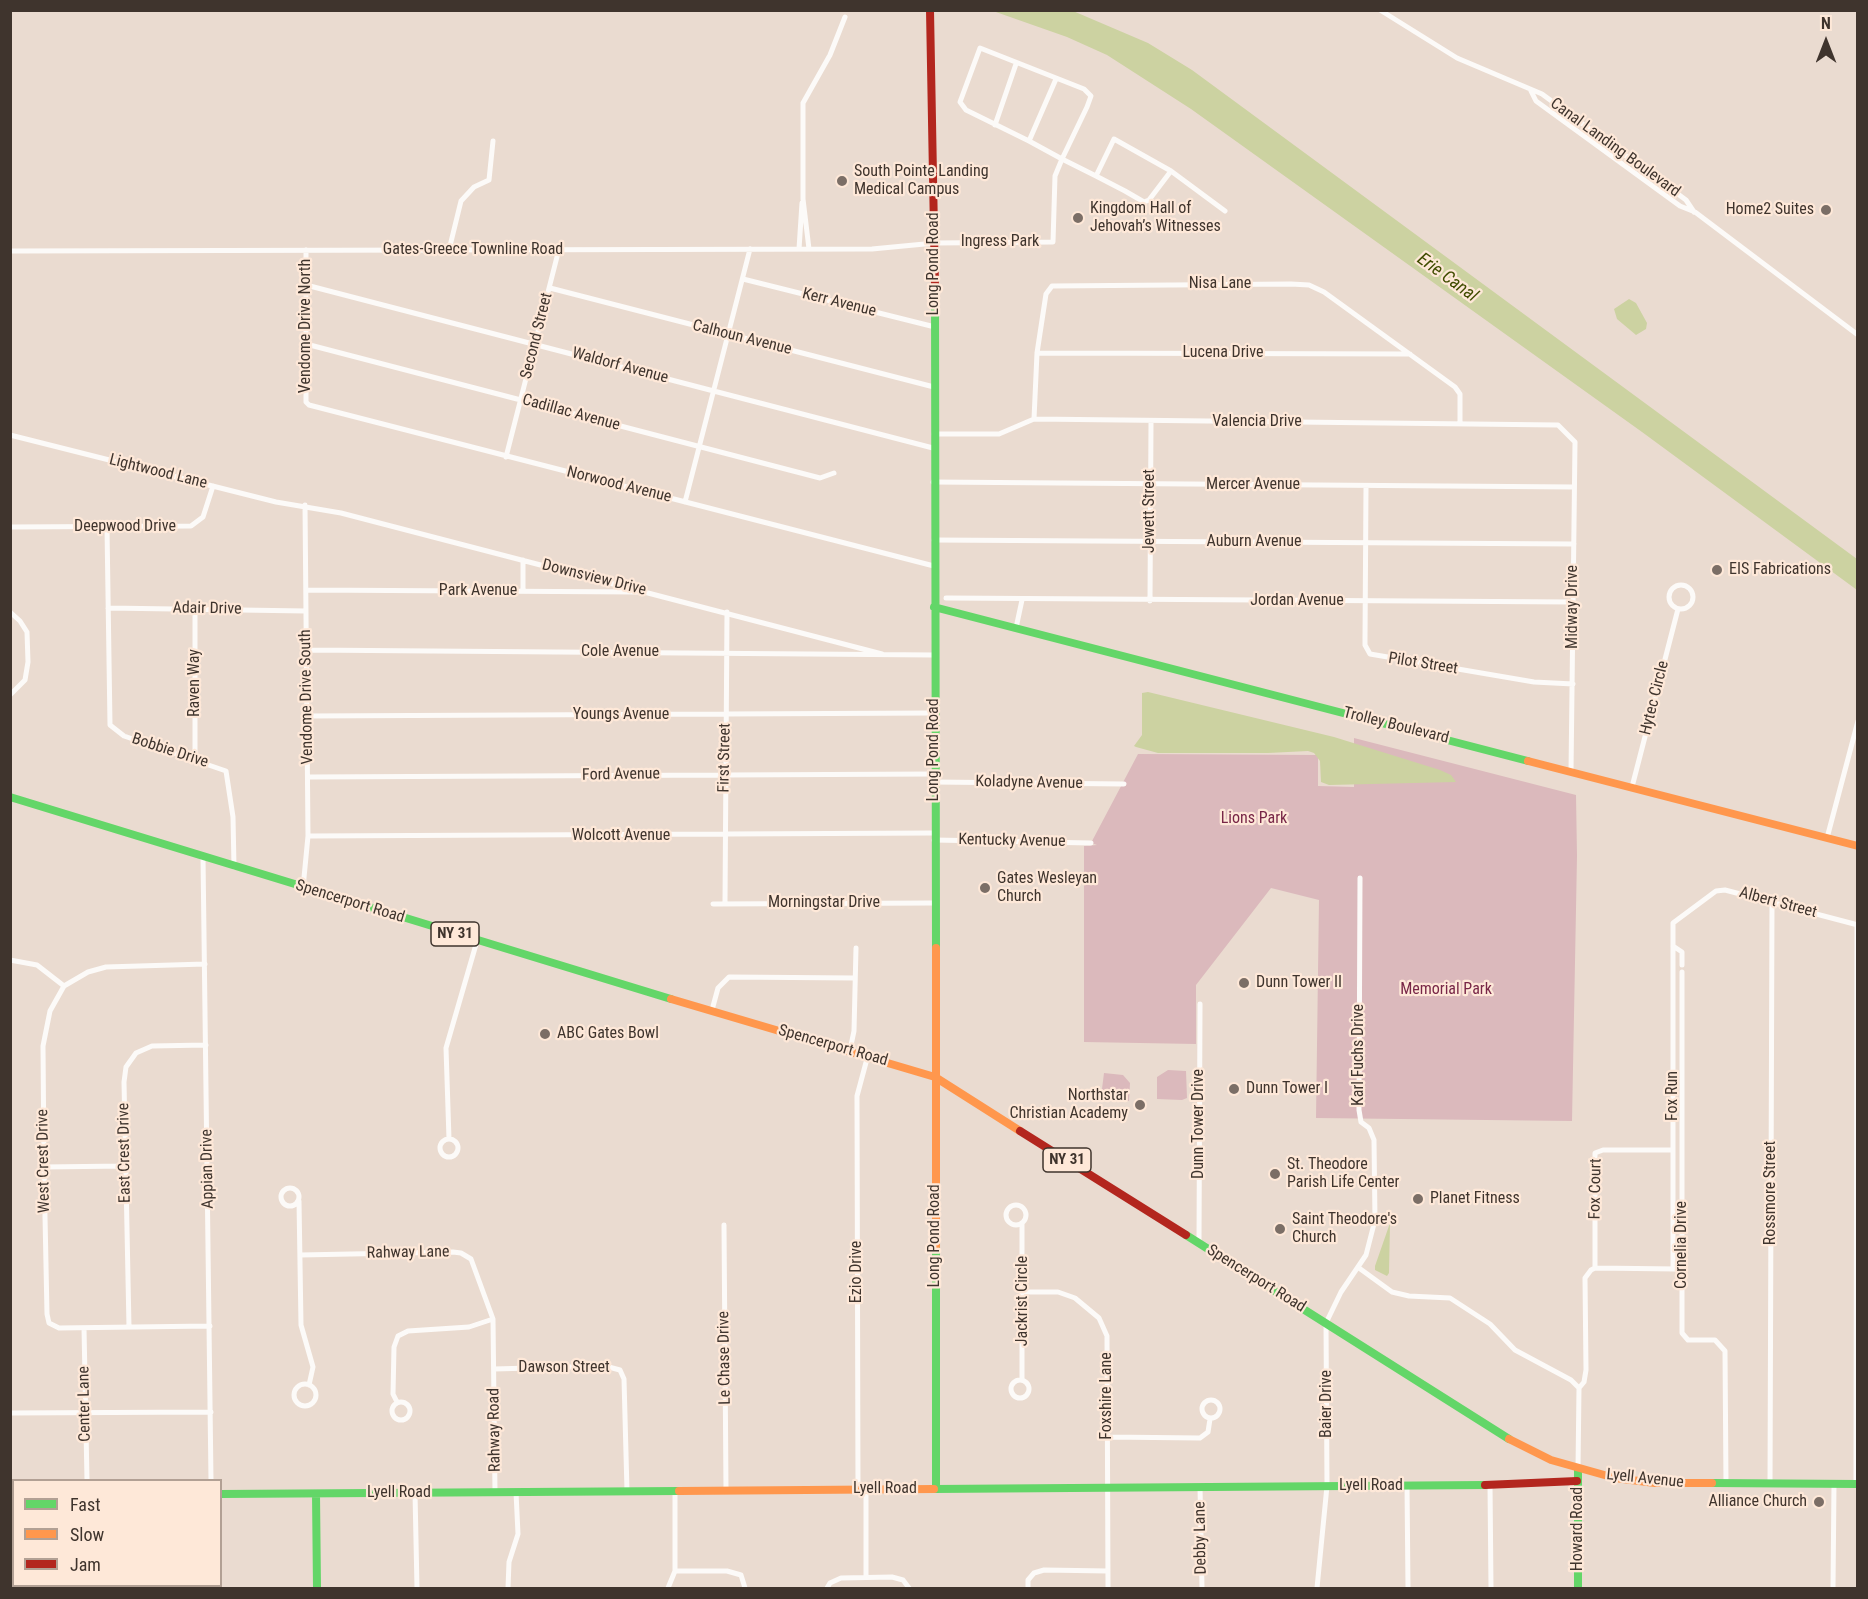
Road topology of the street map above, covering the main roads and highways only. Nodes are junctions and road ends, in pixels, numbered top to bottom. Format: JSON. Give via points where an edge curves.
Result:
{"nodes":[{"id":1,"x":930,"y":10,"type":"edge"},
{"id":2,"x":934,"y":607,"type":"junction"},
{"id":3,"x":10,"y":796,"type":"edge"},
{"id":4,"x":1857,"y":846,"type":"edge"},
{"id":5,"x":935,"y":1077,"type":"junction"},
{"id":6,"x":1578,"y":1469,"type":"junction"},
{"id":7,"x":1577,"y":1481,"type":"junction"},
{"id":8,"x":1550,"y":1483,"type":"junction"},
{"id":9,"x":1857,"y":1484,"type":"edge"},
{"id":10,"x":936,"y":1489,"type":"junction"},
{"id":11,"x":222,"y":1494,"type":"edge"},
{"id":12,"x":316,"y":1494,"type":"junction"},
{"id":13,"x":1577,"y":1496,"type":"junction"},
{"id":14,"x":317,"y":1588,"type":"edge"},
{"id":15,"x":1578,"y":1588,"type":"edge"}],
"edges":[{"from":1,"to":2,"type":"main road","name":"Long Pond Road"},
{"from":2,"to":4,"type":"main road","name":"Trolley Boulevard"},
{"from":2,"to":5,"type":"main road","name":"Long Pond Road"},
{"from":3,"to":5,"type":"main road","name":"Spencerport Road","number":"NY 31"},
{"from":5,"to":6,"type":"main road","name":"Spencerport Road","number":"NY 31","via":[[1515,1443]]},
{"from":5,"to":10,"type":"main road","name":"Long Pond Road"},
{"from":6,"to":7,"type":"main road","name":"Howard Road"},
{"from":6,"to":9,"type":"main road","name":"Lyell Avenue","number":"NY 31","via":[[1649,1483]]},
{"from":7,"to":8,"type":"main road","name":"Lyell Road"},
{"from":7,"to":13,"type":"main road","name":"Howard Road"},
{"from":8,"to":10,"type":"main road","name":"Lyell Road"},
{"from":8,"to":13,"type":"main road","name":"Lyell Road","via":[[1565,1486]]},
{"from":10,"to":12,"type":"main road","name":"Lyell Road"},
{"from":11,"to":12,"type":"main road","name":"Lyell Road"},
{"from":12,"to":14,"type":"main road"},
{"from":13,"to":15,"type":"main road","name":"Howard Road"}]}
